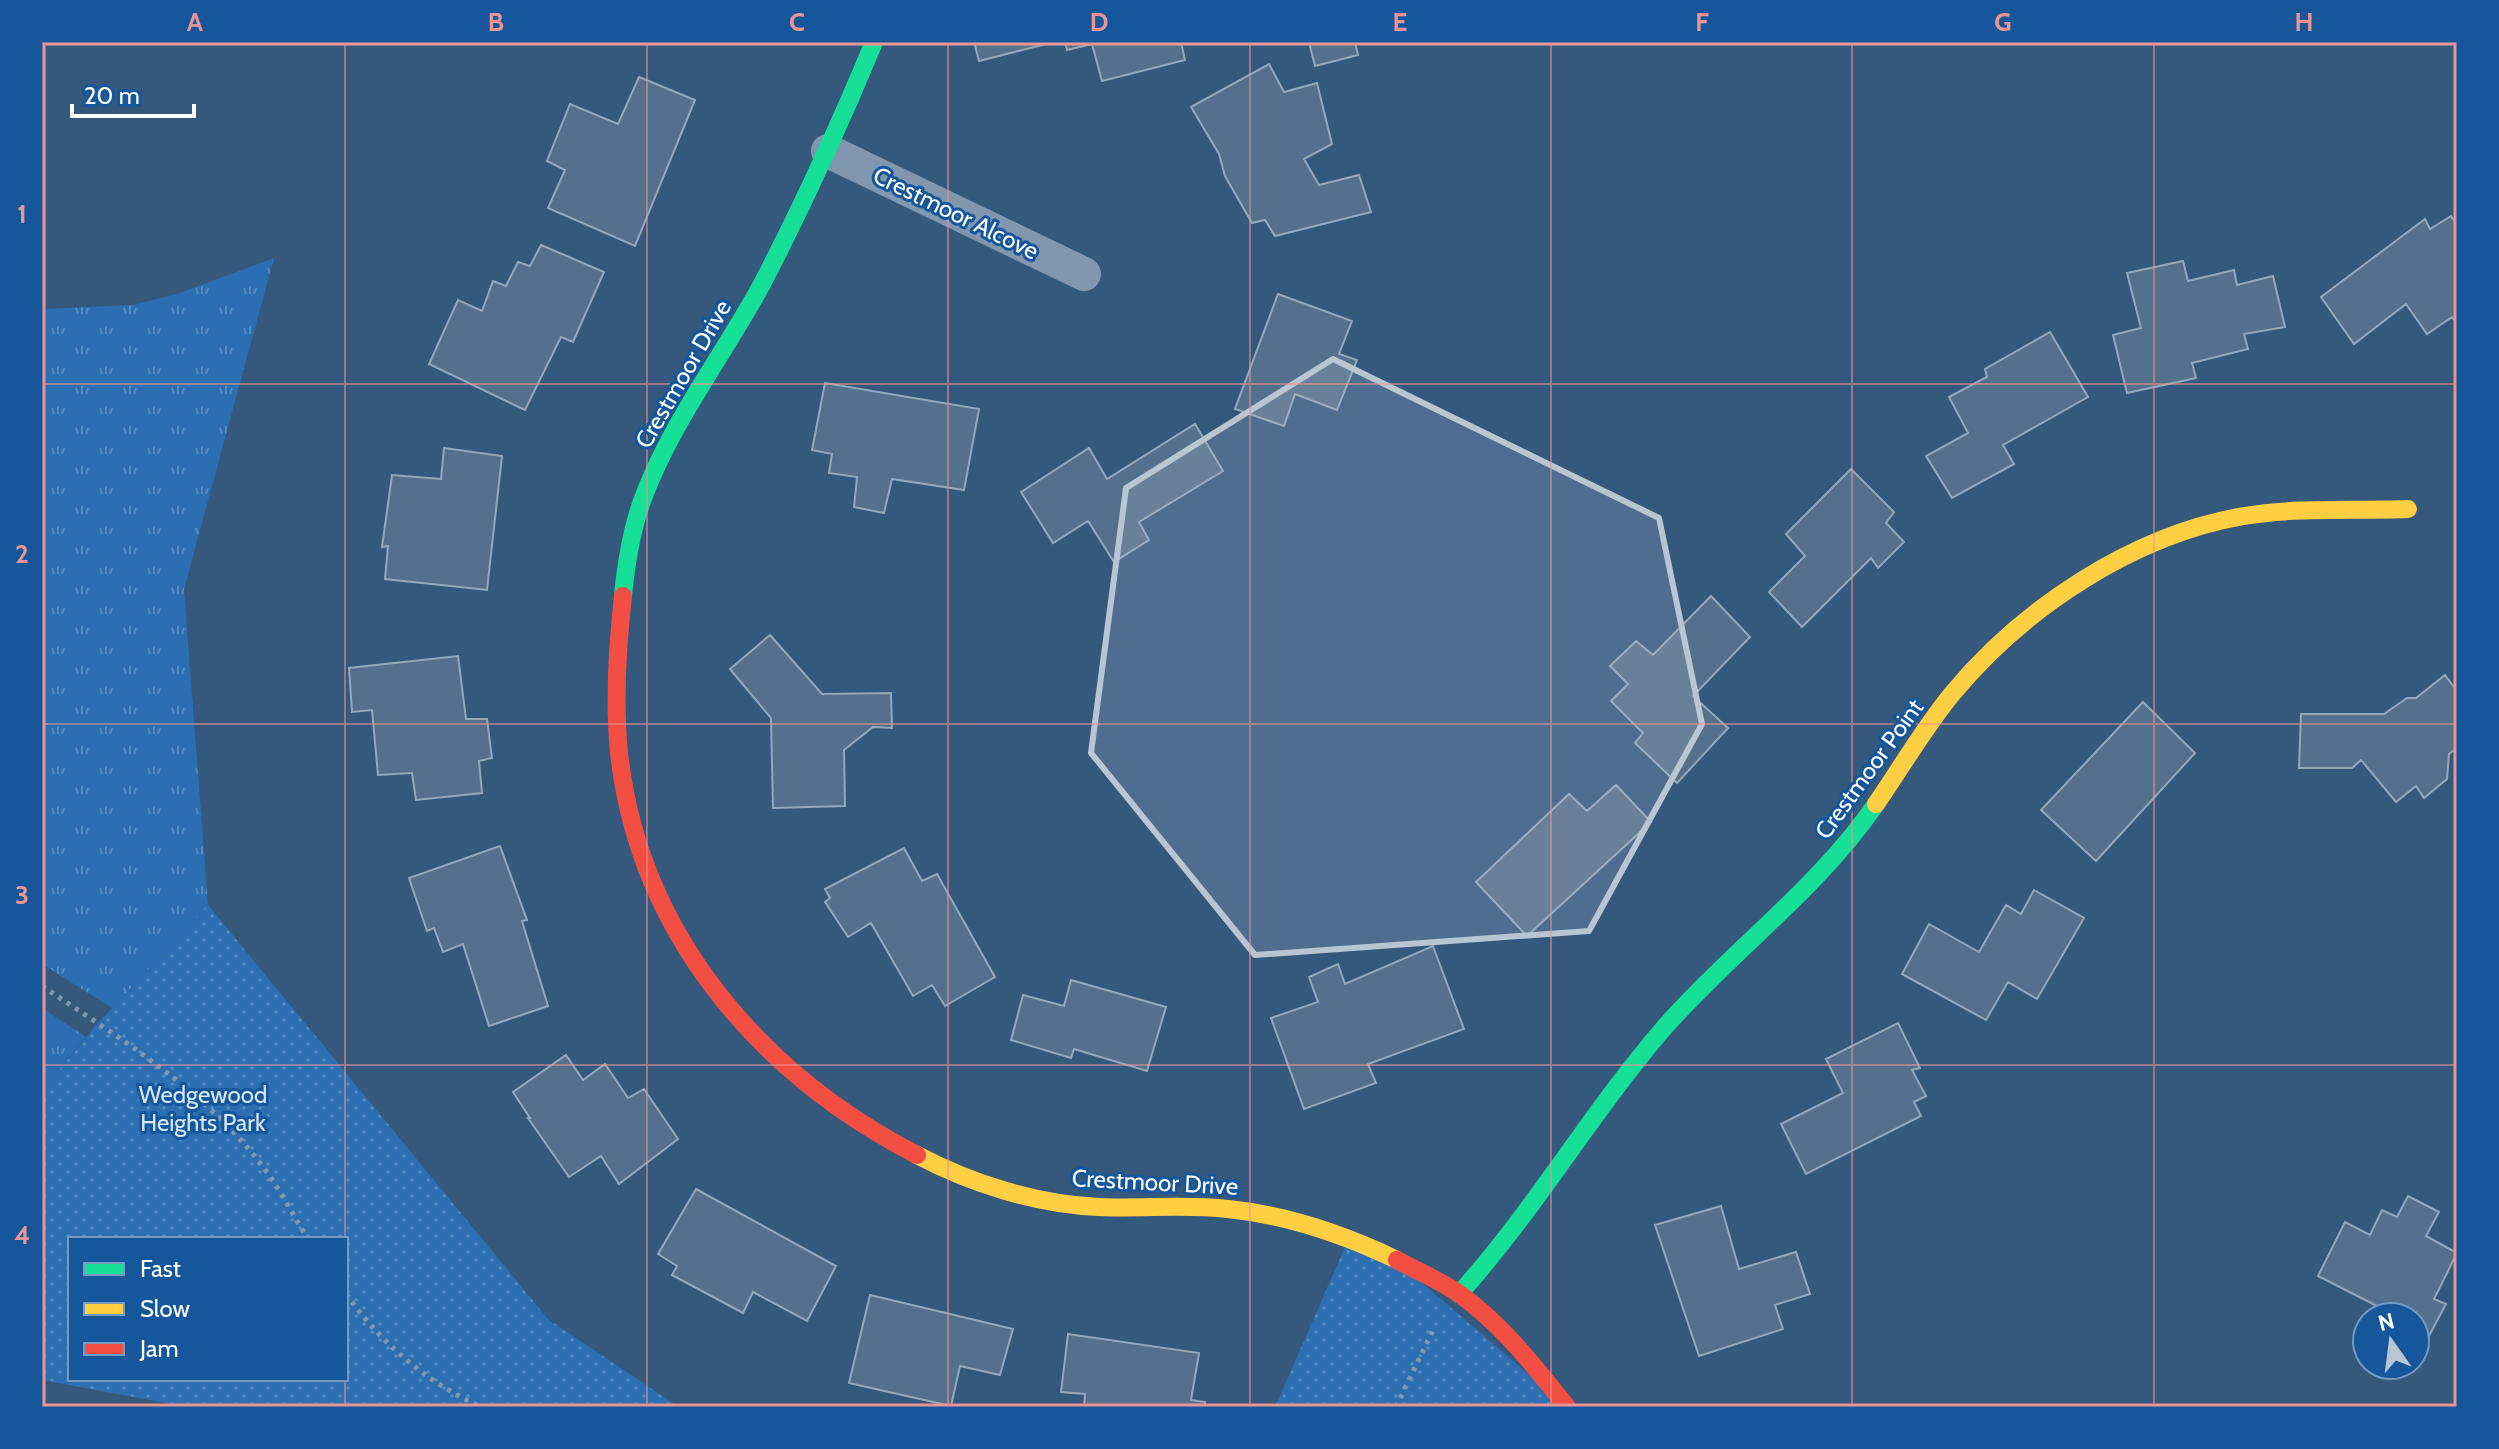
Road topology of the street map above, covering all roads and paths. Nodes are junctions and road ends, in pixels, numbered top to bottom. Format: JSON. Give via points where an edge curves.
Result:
{"nodes":[{"id":1,"x":874,"y":42,"type":"edge"},
{"id":2,"x":828,"y":151,"type":"junction"},
{"id":3,"x":1084,"y":274,"type":"dead end"},
{"id":4,"x":2408,"y":509,"type":"dead end"},
{"id":5,"x":42,"y":986,"type":"edge"},
{"id":6,"x":307,"y":1237,"type":"edge"},
{"id":7,"x":1459,"y":1294,"type":"junction"},
{"id":8,"x":348,"y":1296,"type":"edge"},
{"id":9,"x":1432,"y":1330,"type":"dead end"},
{"id":10,"x":472,"y":1405,"type":"edge"},
{"id":11,"x":481,"y":1407,"type":"edge"},
{"id":12,"x":1396,"y":1407,"type":"edge"},
{"id":13,"x":1567,"y":1407,"type":"edge"}],
"edges":[{"from":1,"to":2,"type":"street","name":"Crestmoor Drive"},
{"from":2,"to":3,"type":"street","name":"Crestmoor Alcove"},
{"from":2,"to":7,"type":"street","name":"Crestmoor Drive","via":[[741,322],[683,413],[634,530],[617,659],[617,730],[634,824],[676,927],[707,979],[750,1033],[808,1087],[877,1135],[945,1169],[1009,1191],[1079,1205],[1226,1208],[1276,1216],[1349,1238]]},
{"from":4,"to":7,"type":"street","name":"Crestmoor Point","via":[[2244,517],[2184,532],[2126,555],[2030,618],[1952,694],[1841,851],[1662,1030],[1494,1257]]},
{"from":5,"to":6,"type":"path","via":[[137,1050],[235,1135],[272,1179]]},
{"from":7,"to":13,"type":"street","name":"Crestmoor Drive","via":[[1505,1335]]},
{"from":8,"to":10,"type":"path","via":[[399,1354]]},
{"from":9,"to":12,"type":"path"},
{"from":10,"to":11,"type":"path"}]}
